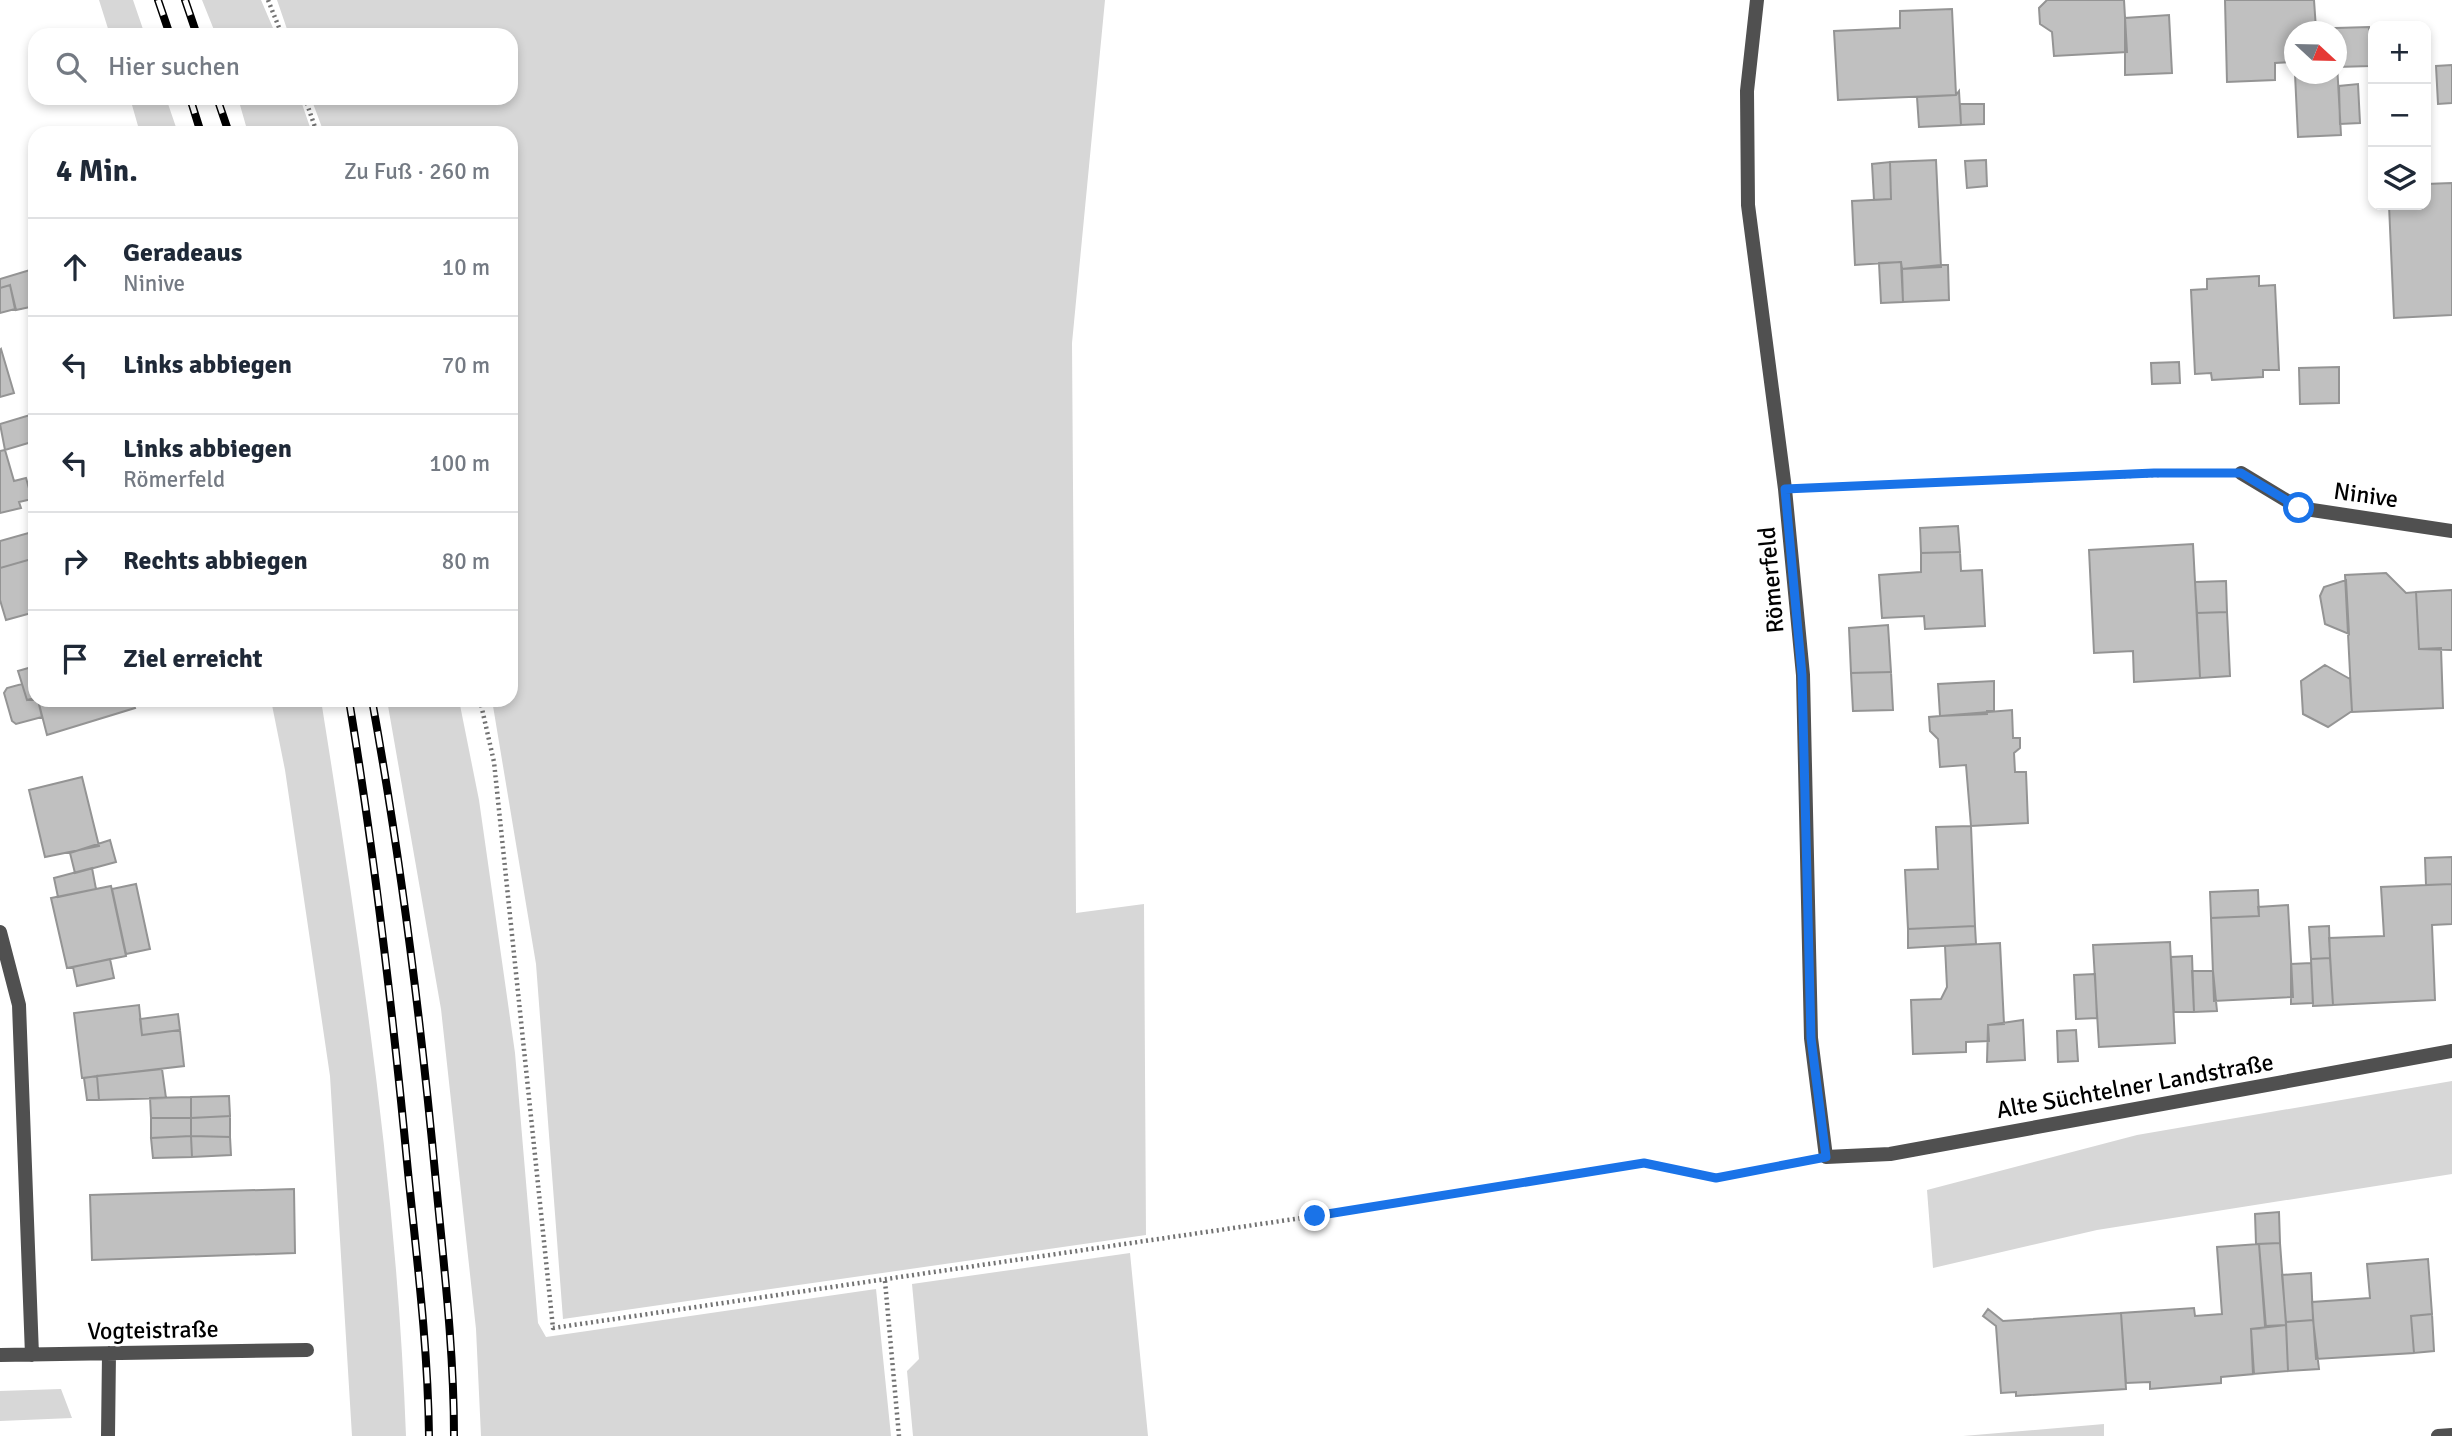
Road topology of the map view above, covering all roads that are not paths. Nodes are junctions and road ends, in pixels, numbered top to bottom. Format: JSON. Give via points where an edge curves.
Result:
{"nodes":[{"id":1,"x":1757,"y":0,"type":"edge"},
{"id":2,"x":2241,"y":473,"type":"road end"},
{"id":3,"x":2452,"y":531,"type":"edge"},
{"id":4,"x":0,"y":932,"type":"edge"},
{"id":5,"x":2452,"y":1051,"type":"edge"},
{"id":6,"x":1826,"y":1157,"type":"joint"},
{"id":7,"x":307,"y":1350,"type":"dead end"},
{"id":8,"x":110,"y":1353,"type":"junction"},
{"id":9,"x":0,"y":1355,"type":"edge"},
{"id":10,"x":32,"y":1355,"type":"junction"},
{"id":11,"x":2452,"y":1435,"type":"edge"},
{"id":12,"x":108,"y":1436,"type":"edge"},
{"id":13,"x":2438,"y":1436,"type":"edge"}],
"edges":[{"from":1,"to":6,"type":"street","name":"Römerfeld","via":[[1747,91],[1748,205],[1785,489],[1802,675],[1811,1038]]},
{"from":2,"to":3,"type":"street","name":"Ninive","via":[[2299,508]]},
{"from":4,"to":10,"type":"street","via":[[19,1005]]},
{"from":5,"to":6,"type":"street","name":"Alte Süchtelner Landstraße","via":[[1890,1154]]},
{"from":7,"to":8,"type":"street","name":"Vogteistraße"},
{"from":8,"to":10,"type":"street","name":"Vogteistraße"},
{"from":8,"to":12,"type":"street"},
{"from":9,"to":10,"type":"street","name":"Vogteistraße"},
{"from":11,"to":13,"type":"street"}]}
